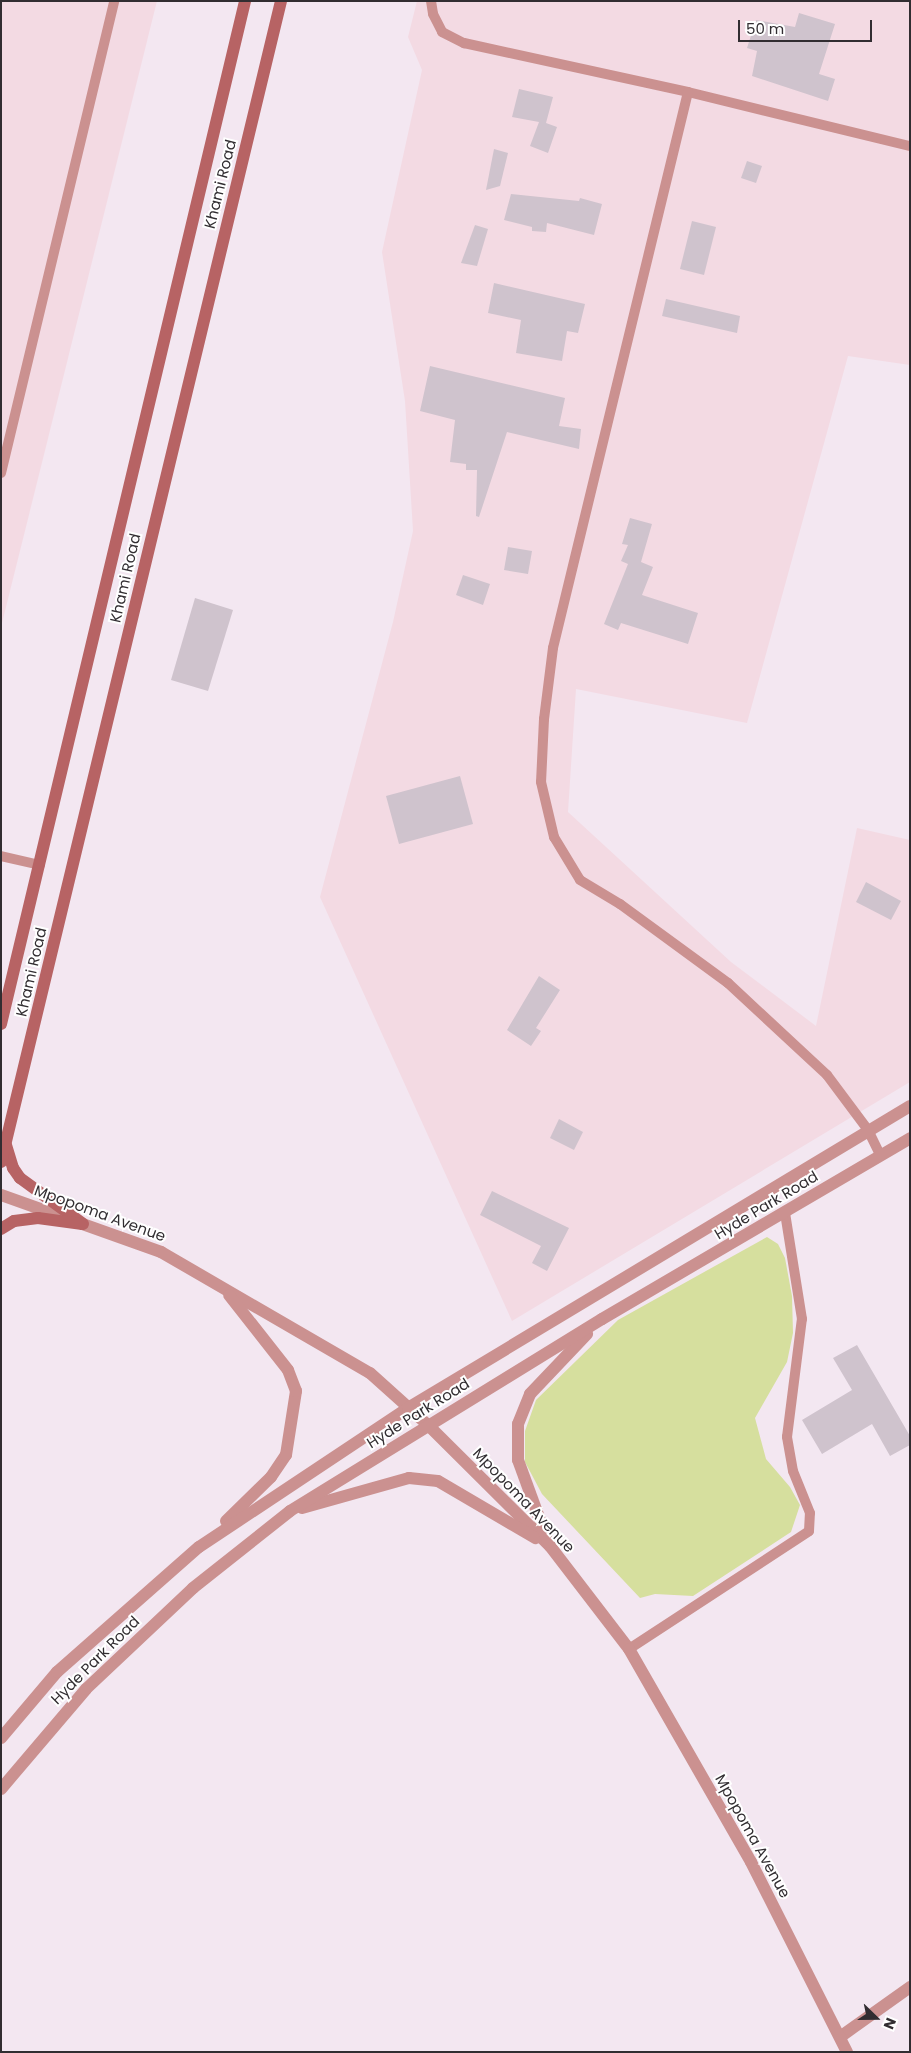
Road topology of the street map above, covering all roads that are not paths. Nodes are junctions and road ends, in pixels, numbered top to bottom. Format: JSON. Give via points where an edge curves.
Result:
{"nodes":[{"id":1,"x":114,"y":1,"type":"edge"},
{"id":2,"x":245,"y":1,"type":"edge"},
{"id":3,"x":281,"y":1,"type":"edge"},
{"id":4,"x":431,"y":1,"type":"edge"},
{"id":5,"x":688,"y":92,"type":"junction"},
{"id":6,"x":910,"y":146,"type":"edge"},
{"id":7,"x":1,"y":473,"type":"edge"},
{"id":8,"x":1,"y":856,"type":"edge"},
{"id":9,"x":40,"y":865,"type":"junction"},
{"id":10,"x":1,"y":1024,"type":"edge"},
{"id":11,"x":910,"y":1106,"type":"edge"},
{"id":12,"x":868,"y":1130,"type":"junction"},
{"id":13,"x":910,"y":1138,"type":"edge"},
{"id":14,"x":6,"y":1145,"type":"junction"},
{"id":15,"x":880,"y":1155,"type":"junction"},
{"id":16,"x":1,"y":1162,"type":"edge"},
{"id":17,"x":1,"y":1195,"type":"edge"},
{"id":18,"x":785,"y":1213,"type":"junction"},
{"id":19,"x":83,"y":1224,"type":"junction"},
{"id":20,"x":1,"y":1229,"type":"edge"},
{"id":21,"x":224,"y":1289,"type":"junction"},
{"id":22,"x":602,"y":1319,"type":"junction"},
{"id":23,"x":408,"y":1408,"type":"junction"},
{"id":24,"x":428,"y":1426,"type":"junction"},
{"id":25,"x":290,"y":1511,"type":"junction"},
{"id":26,"x":550,"y":1546,"type":"junction"},
{"id":27,"x":198,"y":1547,"type":"junction"},
{"id":28,"x":629,"y":1649,"type":"junction"},
{"id":29,"x":1,"y":1738,"type":"edge"},
{"id":30,"x":1,"y":1789,"type":"edge"},
{"id":31,"x":910,"y":1987,"type":"edge"},
{"id":32,"x":840,"y":2037,"type":"junction"},
{"id":33,"x":847,"y":2052,"type":"edge"}],
"edges":[{"from":1,"to":7,"type":"lane"},
{"from":2,"to":9,"type":"main road","name":"Khami Road"},
{"from":3,"to":14,"type":"main road","name":"Khami Road"},
{"from":4,"to":5,"type":"lane","via":[[432,14],[442,32],[464,43]]},
{"from":5,"to":6,"type":"lane"},
{"from":5,"to":12,"type":"lane","via":[[553,648],[544,719],[541,782],[554,837],[580,880],[620,904],[728,983],[827,1075]]},
{"from":8,"to":9,"type":"lane"},
{"from":9,"to":10,"type":"main road","name":"Khami Road"},
{"from":11,"to":12,"type":"street","name":"Hyde Park Road"},
{"from":12,"to":15,"type":"lane"},
{"from":12,"to":23,"type":"street","name":"Hyde Park Road"},
{"from":13,"to":15,"type":"street","name":"Hyde Park Road"},
{"from":14,"to":16,"type":"main road","name":"Khami Road"},
{"from":14,"to":19,"type":"main road","via":[[13,1168],[20,1178]]},
{"from":15,"to":18,"type":"street","name":"Hyde Park Road"},
{"from":17,"to":19,"type":"street","name":"Mpopoma Avenue"},
{"from":18,"to":22,"type":"street","name":"Hyde Park Road"},
{"from":18,"to":28,"type":"lane","via":[[802,1319],[788,1437],[793,1471],[810,1514],[809,1531]]},
{"from":19,"to":20,"type":"main road","via":[[38,1218],[14,1221]]},
{"from":19,"to":21,"type":"street","name":"Mpopoma Avenue","via":[[161,1252]]},
{"from":21,"to":23,"type":"street","name":"Mpopoma Avenue","via":[[370,1373]]},
{"from":21,"to":27,"type":"street","via":[[288,1370],[296,1391],[286,1455],[271,1477]]},
{"from":22,"to":24,"type":"street","name":"Hyde Park Road"},
{"from":22,"to":26,"type":"street","via":[[530,1394],[518,1424],[518,1460]]},
{"from":23,"to":24,"type":"street","name":"Mpopoma Avenue"},
{"from":23,"to":27,"type":"street","name":"Hyde Park Road"},
{"from":24,"to":25,"type":"street","name":"Hyde Park Road"},
{"from":24,"to":26,"type":"street","name":"Mpopoma Avenue"},
{"from":25,"to":26,"type":"street","via":[[409,1478],[438,1481]]},
{"from":25,"to":30,"type":"street","name":"Hyde Park Road","via":[[193,1588],[86,1689]]},
{"from":26,"to":28,"type":"street","name":"Mpopoma Avenue"},
{"from":27,"to":29,"type":"street","name":"Hyde Park Road","via":[[57,1672]]},
{"from":28,"to":32,"type":"street","name":"Mpopoma Avenue","via":[[751,1862]]},
{"from":31,"to":32,"type":"street"},
{"from":32,"to":33,"type":"street","name":"Mpopoma Avenue"}]}
